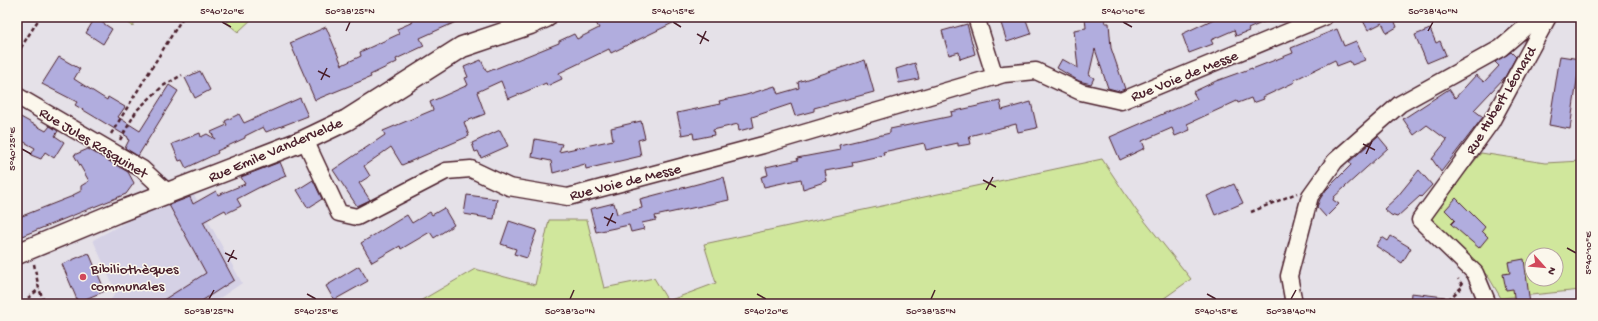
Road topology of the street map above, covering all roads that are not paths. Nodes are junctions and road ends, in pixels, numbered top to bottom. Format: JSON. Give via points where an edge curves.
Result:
{"nodes":[{"id":1,"x":546,"y":17,"type":"edge"},
{"id":2,"x":976,"y":17,"type":"edge"},
{"id":3,"x":1324,"y":17,"type":"edge"},
{"id":4,"x":1548,"y":17,"type":"edge"},
{"id":5,"x":1531,"y":24,"type":"edge"},
{"id":6,"x":995,"y":77,"type":"junction"},
{"id":7,"x":17,"y":96,"type":"edge"},
{"id":8,"x":305,"y":140,"type":"junction"},
{"id":9,"x":168,"y":193,"type":"junction"},
{"id":10,"x":24,"y":251,"type":"edge"},
{"id":11,"x":1294,"y":304,"type":"edge"},
{"id":12,"x":1488,"y":304,"type":"edge"}],
"edges":[{"from":1,"to":8,"type":"street","name":"Rue Emile Vandervelde","via":[[462,47],[347,120]]},
{"from":2,"to":6,"type":"street"},
{"from":3,"to":6,"type":"street","name":"Rue Voie de Messe","via":[[1121,101],[1081,92],[1036,71]]},
{"from":4,"to":5,"type":"street","name":"Rue Hubert Léonard"},
{"from":5,"to":11,"type":"street","via":[[1501,48],[1400,104],[1335,162],[1310,196],[1289,276]]},
{"from":5,"to":12,"type":"street","name":"Rue Hubert Léonard","via":[[1491,122],[1420,220],[1475,273]]},
{"from":6,"to":8,"type":"street","name":"Rue Voie de Messe","via":[[764,145],[568,197],[509,186],[471,169],[446,171],[356,217],[339,213]]},
{"from":7,"to":9,"type":"street","name":"Rue Jules Rasquinet","via":[[142,169]]},
{"from":8,"to":9,"type":"street","name":"Rue Emile Vandervelde"},
{"from":9,"to":10,"type":"street","name":"Rue Emile Vandervelde"}]}
